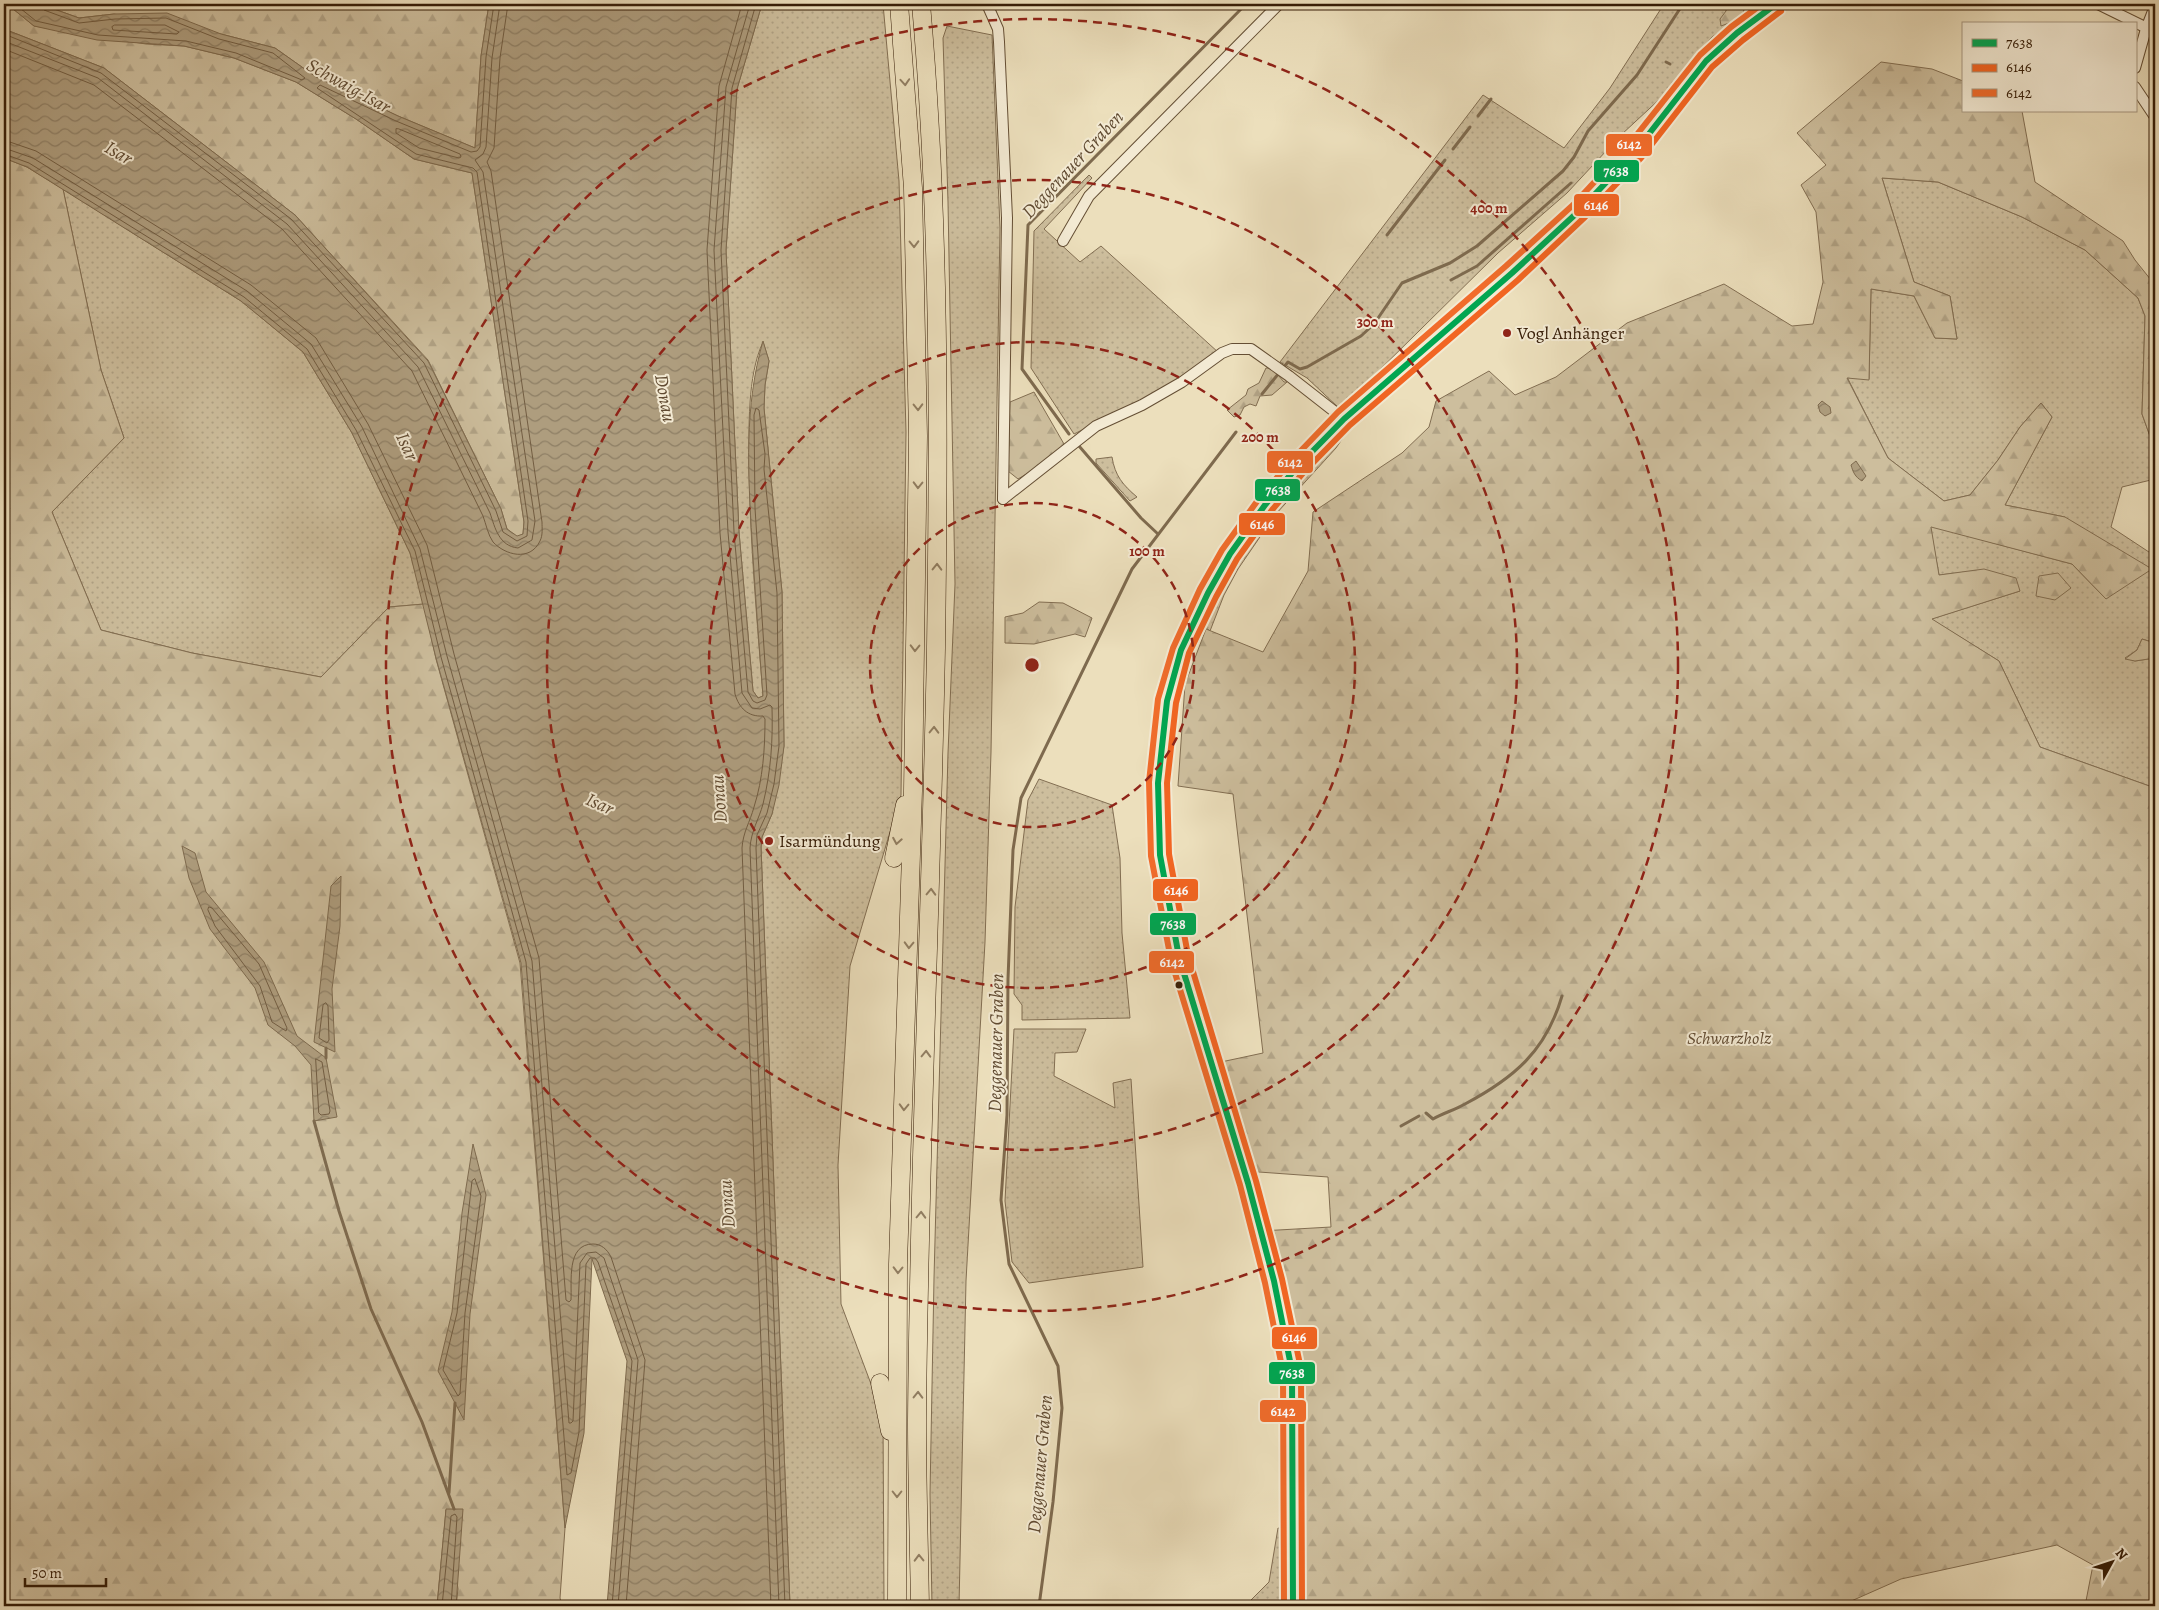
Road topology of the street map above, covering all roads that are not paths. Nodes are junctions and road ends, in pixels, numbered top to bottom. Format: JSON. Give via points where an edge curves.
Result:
{"nodes":[{"id":1,"x":898,"y":4,"type":"edge"},
{"id":2,"x":921,"y":4,"type":"edge"},
{"id":3,"x":987,"y":4,"type":"edge"},
{"id":4,"x":1279,"y":4,"type":"edge"},
{"id":5,"x":1776,"y":4,"type":"edge"},
{"id":6,"x":2098,"y":4,"type":"edge"},
{"id":7,"x":2155,"y":6,"type":"edge"},
{"id":8,"x":2134,"y":22,"type":"edge"},
{"id":9,"x":2136,"y":23,"type":"edge"},
{"id":10,"x":2150,"y":30,"type":"edge"},
{"id":11,"x":2136,"y":65,"type":"edge"},
{"id":12,"x":2136,"y":88,"type":"edge"},
{"id":13,"x":2155,"y":117,"type":"edge"},
{"id":14,"x":1063,"y":241,"type":"dead end"},
{"id":15,"x":1344,"y":418,"type":"junction"},
{"id":16,"x":913,"y":791,"type":"junction"},
{"id":17,"x":894,"y":858,"type":"dead end"},
{"id":18,"x":880,"y":1383,"type":"dead end"},
{"id":19,"x":896,"y":1445,"type":"junction"},
{"id":20,"x":897,"y":1606,"type":"edge"},
{"id":21,"x":920,"y":1606,"type":"edge"},
{"id":22,"x":1293,"y":1606,"type":"edge"}],
"edges":[{"from":1,"to":16,"type":"highway","one_way":true,"via":[[913,188],[918,427]]},
{"from":21,"to":2,"type":"highway","one_way":true,"via":[[919,1264],[933,812],[939,434],[933,182]]},
{"from":3,"to":15,"type":"street","via":[[998,29],[1007,218],[1002,499],[1096,426],[1142,405],[1232,349],[1251,349]]},
{"from":4,"to":14,"type":"street","via":[[1089,196]]},
{"from":5,"to":15,"type":"main road","via":[[1706,61],[1634,153],[1579,211]]},
{"from":6,"to":8,"type":"street"},
{"from":7,"to":10,"type":"street"},
{"from":9,"to":10,"type":"street"},
{"from":10,"to":11,"type":"street"},
{"from":12,"to":13,"type":"street"},
{"from":15,"to":22,"type":"main road","via":[[1265,505],[1230,554],[1208,593],[1181,650],[1167,701],[1158,784],[1160,855],[1173,934],[1248,1183],[1274,1281],[1292,1371]]},
{"from":16,"to":17,"type":"highway","one_way":true,"via":[[903,808]]},
{"from":16,"to":19,"type":"highway","one_way":true,"via":[[898,1264]]},
{"from":18,"to":19,"type":"highway","via":[[888,1426]]},
{"from":19,"to":20,"type":"highway","one_way":true}]}
